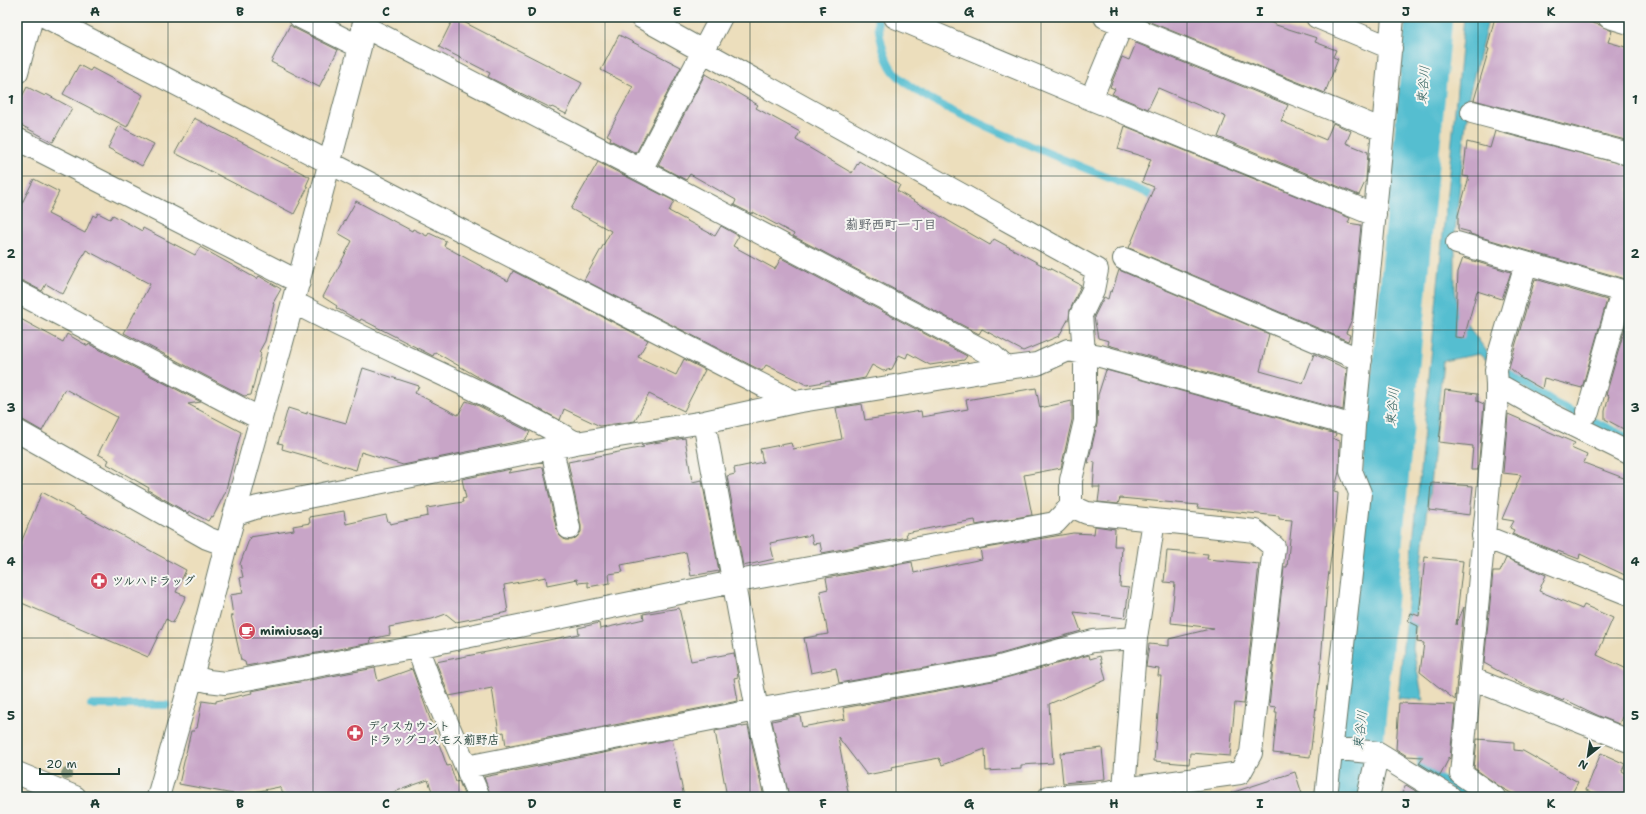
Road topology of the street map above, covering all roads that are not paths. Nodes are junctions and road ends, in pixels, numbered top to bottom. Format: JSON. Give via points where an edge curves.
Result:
{"nodes":[{"id":1,"x":32,"y":17,"type":"edge"},
{"id":2,"x":46,"y":17,"type":"edge"},
{"id":3,"x":300,"y":17,"type":"edge"},
{"id":4,"x":641,"y":17,"type":"edge"},
{"id":5,"x":721,"y":17,"type":"edge"},
{"id":6,"x":895,"y":17,"type":"edge"},
{"id":7,"x":1317,"y":17,"type":"edge"},
{"id":8,"x":1393,"y":17,"type":"edge"},
{"id":9,"x":1609,"y":17,"type":"edge"},
{"id":10,"x":1117,"y":19,"type":"edge"},
{"id":11,"x":1629,"y":23,"type":"edge"},
{"id":12,"x":363,"y":30,"type":"edge"},
{"id":13,"x":1390,"y":48,"type":"junction"},
{"id":14,"x":703,"y":52,"type":"junction"},
{"id":15,"x":17,"y":72,"type":"edge"},
{"id":16,"x":1091,"y":99,"type":"junction"},
{"id":17,"x":1472,"y":112,"type":"dead end"},
{"id":18,"x":1383,"y":130,"type":"junction"},
{"id":19,"x":17,"y":139,"type":"edge"},
{"id":20,"x":1629,"y":154,"type":"edge"},
{"id":21,"x":330,"y":164,"type":"junction"},
{"id":22,"x":641,"y":170,"type":"junction"},
{"id":23,"x":1375,"y":215,"type":"junction"},
{"id":24,"x":1457,"y":244,"type":"dead end"},
{"id":25,"x":1124,"y":258,"type":"dead end"},
{"id":26,"x":1526,"y":264,"type":"junction"},
{"id":27,"x":17,"y":292,"type":"edge"},
{"id":28,"x":296,"y":292,"type":"junction"},
{"id":29,"x":1625,"y":292,"type":"edge"},
{"id":30,"x":1084,"y":353,"type":"junction"},
{"id":31,"x":1361,"y":360,"type":"junction"},
{"id":32,"x":1006,"y":368,"type":"junction"},
{"id":33,"x":1497,"y":371,"type":"junction"},
{"id":34,"x":795,"y":402,"type":"junction"},
{"id":35,"x":1588,"y":412,"type":"dead end"},
{"id":36,"x":261,"y":419,"type":"junction"},
{"id":37,"x":704,"y":422,"type":"junction"},
{"id":38,"x":1354,"y":426,"type":"junction"},
{"id":39,"x":17,"y":431,"type":"edge"},
{"id":40,"x":576,"y":443,"type":"junction"},
{"id":41,"x":552,"y":449,"type":"junction"},
{"id":42,"x":1629,"y":453,"type":"edge"},
{"id":43,"x":1071,"y":506,"type":"junction"},
{"id":44,"x":236,"y":514,"type":"junction"},
{"id":45,"x":1154,"y":520,"type":"junction"},
{"id":46,"x":569,"y":528,"type":"dead end"},
{"id":47,"x":1483,"y":536,"type":"junction"},
{"id":48,"x":226,"y":545,"type":"junction"},
{"id":49,"x":733,"y":582,"type":"junction"},
{"id":50,"x":1629,"y":594,"type":"edge"},
{"id":51,"x":1136,"y":638,"type":"junction"},
{"id":52,"x":417,"y":647,"type":"junction"},
{"id":53,"x":192,"y":677,"type":"junction"},
{"id":54,"x":1470,"y":678,"type":"junction"},
{"id":55,"x":757,"y":710,"type":"junction"},
{"id":56,"x":1629,"y":741,"type":"edge"},
{"id":57,"x":1331,"y":748,"type":"junction"},
{"id":58,"x":1378,"y":753,"type":"junction"},
{"id":59,"x":466,"y":767,"type":"junction"},
{"id":60,"x":17,"y":773,"type":"edge"},
{"id":61,"x":1124,"y":789,"type":"junction"},
{"id":62,"x":75,"y":797,"type":"edge"},
{"id":63,"x":158,"y":797,"type":"edge"},
{"id":64,"x":479,"y":797,"type":"edge"},
{"id":65,"x":777,"y":797,"type":"edge"},
{"id":66,"x":1049,"y":797,"type":"edge"},
{"id":67,"x":1326,"y":797,"type":"edge"},
{"id":68,"x":1368,"y":797,"type":"edge"},
{"id":69,"x":1450,"y":797,"type":"edge"},
{"id":70,"x":1494,"y":797,"type":"edge"}],
"edges":[{"from":1,"to":15,"type":"street"},
{"from":2,"to":21,"type":"street"},
{"from":3,"to":12,"type":"street"},
{"from":4,"to":14,"type":"street"},
{"from":5,"to":14,"type":"street"},
{"from":6,"to":16,"type":"street"},
{"from":7,"to":13,"type":"street"},
{"from":8,"to":13,"type":"street"},
{"from":9,"to":11,"type":"street"},
{"from":10,"to":16,"type":"street"},
{"from":10,"to":18,"type":"street"},
{"from":12,"to":21,"type":"street"},
{"from":12,"to":22,"type":"street"},
{"from":13,"to":18,"type":"street"},
{"from":14,"to":22,"type":"street"},
{"from":14,"to":30,"type":"street","via":[[1097,270],[1093,290],[1081,315]]},
{"from":16,"to":23,"type":"street"},
{"from":17,"to":20,"type":"street"},
{"from":18,"to":23,"type":"street"},
{"from":19,"to":28,"type":"street"},
{"from":21,"to":28,"type":"street"},
{"from":21,"to":34,"type":"street"},
{"from":22,"to":32,"type":"street","via":[[992,355]]},
{"from":23,"to":31,"type":"street"},
{"from":24,"to":26,"type":"street"},
{"from":25,"to":31,"type":"street"},
{"from":26,"to":29,"type":"street"},
{"from":26,"to":33,"type":"street"},
{"from":27,"to":36,"type":"street"},
{"from":28,"to":36,"type":"street"},
{"from":28,"to":40,"type":"street","via":[[336,325],[532,418]]},
{"from":29,"to":35,"type":"street"},
{"from":30,"to":32,"type":"street","via":[[1068,350],[1037,364]]},
{"from":30,"to":38,"type":"street"},
{"from":30,"to":43,"type":"street","via":[[1085,421],[1071,480]]},
{"from":31,"to":38,"type":"street"},
{"from":32,"to":34,"type":"street"},
{"from":33,"to":42,"type":"street","via":[[1552,415]]},
{"from":33,"to":47,"type":"street","via":[[1497,400]]},
{"from":34,"to":37,"type":"street"},
{"from":36,"to":44,"type":"street"},
{"from":37,"to":40,"type":"street"},
{"from":37,"to":49,"type":"street"},
{"from":38,"to":57,"type":"street","via":[[1351,471],[1360,493]]},
{"from":39,"to":48,"type":"street","via":[[200,534]]},
{"from":40,"to":41,"type":"street"},
{"from":41,"to":44,"type":"street","via":[[258,507]]},
{"from":41,"to":46,"type":"street"},
{"from":43,"to":45,"type":"street","via":[[1087,513]]},
{"from":43,"to":49,"type":"street","via":[[1055,523]]},
{"from":44,"to":48,"type":"street"},
{"from":45,"to":51,"type":"street"},
{"from":45,"to":61,"type":"street","via":[[1255,531],[1274,547],[1253,737],[1251,753],[1240,773]]},
{"from":47,"to":50,"type":"street"},
{"from":47,"to":54,"type":"street"},
{"from":48,"to":53,"type":"street"},
{"from":49,"to":52,"type":"street"},
{"from":49,"to":55,"type":"street"},
{"from":51,"to":55,"type":"street","via":[[1093,641],[996,668]]},
{"from":51,"to":61,"type":"street"},
{"from":52,"to":53,"type":"street","via":[[225,683]]},
{"from":52,"to":59,"type":"street"},
{"from":53,"to":63,"type":"street"},
{"from":54,"to":56,"type":"street"},
{"from":54,"to":70,"type":"street","via":[[1461,774]]},
{"from":55,"to":59,"type":"street"},
{"from":55,"to":65,"type":"street"},
{"from":57,"to":58,"type":"street"},
{"from":57,"to":67,"type":"street"},
{"from":58,"to":68,"type":"street"},
{"from":58,"to":69,"type":"street"},
{"from":59,"to":64,"type":"street"},
{"from":60,"to":62,"type":"street"},
{"from":61,"to":66,"type":"street"}]}
